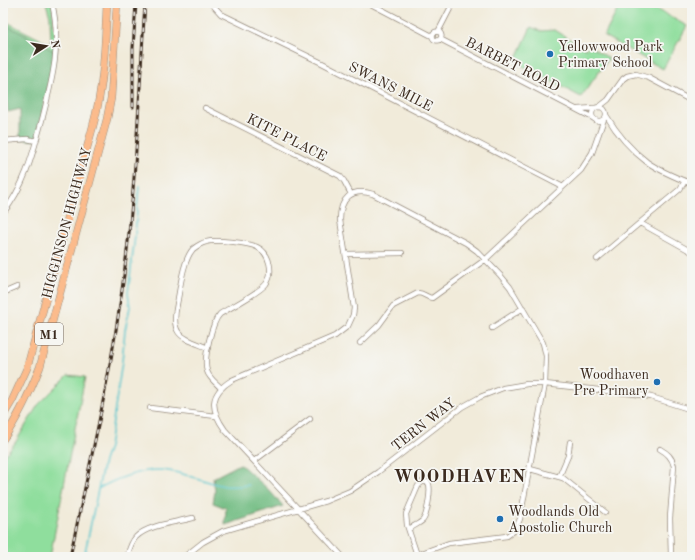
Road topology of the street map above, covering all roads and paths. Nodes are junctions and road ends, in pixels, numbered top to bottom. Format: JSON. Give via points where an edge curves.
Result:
{"nodes":[{"id":1,"x":52,"y":3,"type":"edge"},
{"id":2,"x":107,"y":3,"type":"edge"},
{"id":3,"x":117,"y":3,"type":"edge"},
{"id":4,"x":211,"y":3,"type":"edge"},
{"id":5,"x":368,"y":3,"type":"edge"},
{"id":6,"x":453,"y":3,"type":"edge"},
{"id":7,"x":438,"y":32,"type":"junction"},
{"id":8,"x":432,"y":36,"type":"junction"},
{"id":9,"x":440,"y":39,"type":"junction"},
{"id":10,"x":608,"y":100,"type":"junction"},
{"id":11,"x":692,"y":100,"type":"edge"},
{"id":12,"x":205,"y":108,"type":"dead end"},
{"id":13,"x":597,"y":108,"type":"junction"},
{"id":14,"x":576,"y":109,"type":"junction"},
{"id":15,"x":593,"y":118,"type":"junction"},
{"id":16,"x":603,"y":119,"type":"junction"},
{"id":17,"x":614,"y":128,"type":"junction"},
{"id":18,"x":3,"y":141,"type":"edge"},
{"id":19,"x":36,"y":141,"type":"junction"},
{"id":20,"x":685,"y":181,"type":"junction"},
{"id":21,"x":692,"y":184,"type":"edge"},
{"id":22,"x":563,"y":186,"type":"junction"},
{"id":23,"x":351,"y":194,"type":"junction"},
{"id":24,"x":3,"y":213,"type":"edge"},
{"id":25,"x":640,"y":223,"type":"junction"},
{"id":26,"x":692,"y":252,"type":"edge"},
{"id":27,"x":402,"y":253,"type":"dead end"},
{"id":28,"x":346,"y":254,"type":"junction"},
{"id":29,"x":486,"y":259,"type":"junction"},
{"id":30,"x":597,"y":259,"type":"dead end"},
{"id":31,"x":17,"y":287,"type":"dead end"},
{"id":32,"x":3,"y":292,"type":"edge"},
{"id":33,"x":523,"y":308,"type":"junction"},
{"id":34,"x":492,"y":328,"type":"dead end"},
{"id":35,"x":360,"y":343,"type":"dead end"},
{"id":36,"x":208,"y":348,"type":"junction"},
{"id":37,"x":545,"y":384,"type":"junction"},
{"id":38,"x":221,"y":388,"type":"junction"},
{"id":39,"x":150,"y":408,"type":"dead end"},
{"id":40,"x":692,"y":410,"type":"edge"},
{"id":41,"x":3,"y":416,"type":"edge"},
{"id":42,"x":216,"y":416,"type":"junction"},
{"id":43,"x":310,"y":419,"type":"dead end"},
{"id":44,"x":3,"y":439,"type":"edge"},
{"id":45,"x":570,"y":442,"type":"dead end"},
{"id":46,"x":660,"y":449,"type":"dead end"},
{"id":47,"x":254,"y":461,"type":"junction"},
{"id":48,"x":530,"y":469,"type":"junction"},
{"id":49,"x":559,"y":477,"type":"junction"},
{"id":50,"x":297,"y":509,"type":"junction"},
{"id":51,"x":605,"y":512,"type":"dead end"},
{"id":52,"x":193,"y":518,"type":"dead end"},
{"id":53,"x":409,"y":529,"type":"junction"},
{"id":54,"x":417,"y":555,"type":"junction"},
{"id":55,"x":127,"y":557,"type":"edge"},
{"id":56,"x":184,"y":557,"type":"edge"},
{"id":57,"x":343,"y":557,"type":"edge"},
{"id":58,"x":411,"y":557,"type":"edge"},
{"id":59,"x":671,"y":557,"type":"edge"}],
"edges":[{"from":1,"to":19,"type":"street","via":[[56,26],[56,56],[53,79]]},
{"from":2,"to":41,"type":"highway","name":"HIGGINSON HIGHWAY","number":"M1","via":[[103,74],[94,126],[26,368]]},
{"from":3,"to":44,"type":"highway","name":"HIGGINSON HIGHWAY","number":"M1","via":[[111,98],[103,137],[40,367],[27,399]]},
{"from":4,"to":22,"type":"street","name":"SWANS MILE","via":[[221,14]]},
{"from":5,"to":8,"type":"street"},
{"from":6,"to":7,"type":"street"},
{"from":7,"to":8,"type":"street"},
{"from":7,"to":9,"type":"street","via":[[441,35]]},
{"from":8,"to":9,"type":"street","via":[[433,39]]},
{"from":9,"to":14,"type":"street","name":"BARBET ROAD"},
{"from":10,"to":11,"type":"street","via":[[623,79],[636,74]]},
{"from":10,"to":13,"type":"street"},
{"from":10,"to":16,"type":"street"},
{"from":12,"to":23,"type":"street","name":"KITE PLACE","via":[[340,176]]},
{"from":13,"to":14,"type":"street","name":"BARBET ROAD"},
{"from":13,"to":15,"type":"street","via":[[592,114]]},
{"from":13,"to":16,"type":"street","via":[[603,109]]},
{"from":14,"to":15,"type":"street","name":"BARBET ROAD"},
{"from":15,"to":16,"type":"street","name":"BARBET ROAD"},
{"from":16,"to":17,"type":"street"},
{"from":16,"to":17,"type":"street"},
{"from":16,"to":22,"type":"street","via":[[587,163]]},
{"from":17,"to":20,"type":"street","via":[[648,162]]},
{"from":18,"to":19,"type":"street"},
{"from":19,"to":24,"type":"street","via":[[22,182]]},
{"from":20,"to":21,"type":"street"},
{"from":20,"to":25,"type":"street","via":[[680,189]]},
{"from":22,"to":29,"type":"street"},
{"from":23,"to":28,"type":"street","via":[[341,209],[340,220]]},
{"from":23,"to":29,"type":"street","via":[[373,194],[466,243]]},
{"from":25,"to":26,"type":"street"},
{"from":25,"to":30,"type":"street"},
{"from":27,"to":28,"type":"street"},
{"from":28,"to":38,"type":"street","via":[[354,308],[351,320],[344,330],[232,380]]},
{"from":29,"to":33,"type":"street"},
{"from":29,"to":35,"type":"street","via":[[432,298],[418,293],[393,306]]},
{"from":31,"to":32,"type":"street"},
{"from":33,"to":34,"type":"street"},
{"from":33,"to":37,"type":"street","via":[[545,349]]},
{"from":36,"to":36,"type":"street","via":[[218,316],[262,288],[267,282],[270,275],[269,262],[257,247],[243,243],[209,241],[198,246],[190,254],[174,322],[183,337]]},
{"from":36,"to":38,"type":"street","via":[[207,371]]},
{"from":37,"to":40,"type":"street","name":"TERN WAY","via":[[635,394]]},
{"from":37,"to":48,"type":"street"},
{"from":37,"to":50,"type":"street","name":"TERN WAY","via":[[515,386],[480,397],[462,407],[357,487],[340,496]]},
{"from":38,"to":42,"type":"street","via":[[214,400]]},
{"from":39,"to":42,"type":"street"},
{"from":42,"to":47,"type":"street","via":[[225,430]]},
{"from":43,"to":47,"type":"street"},
{"from":45,"to":49,"type":"street","via":[[568,456]]},
{"from":46,"to":59,"type":"street","via":[[668,454],[674,466],[670,518]]},
{"from":47,"to":50,"type":"street"},
{"from":48,"to":49,"type":"street"},
{"from":48,"to":54,"type":"street","via":[[520,519],[513,532],[501,537],[449,543]]},
{"from":49,"to":51,"type":"street","via":[[567,480]]},
{"from":50,"to":56,"type":"street","name":"TERN WAY","via":[[223,531]]},
{"from":50,"to":57,"type":"street"},
{"from":52,"to":55,"type":"street","via":[[157,526],[143,532],[132,542]]},
{"from":53,"to":53,"type":"street","via":[[407,510],[418,486],[422,482],[428,482],[430,488],[425,517],[422,522]]},
{"from":53,"to":54,"type":"street"},
{"from":54,"to":58,"type":"street"}]}
